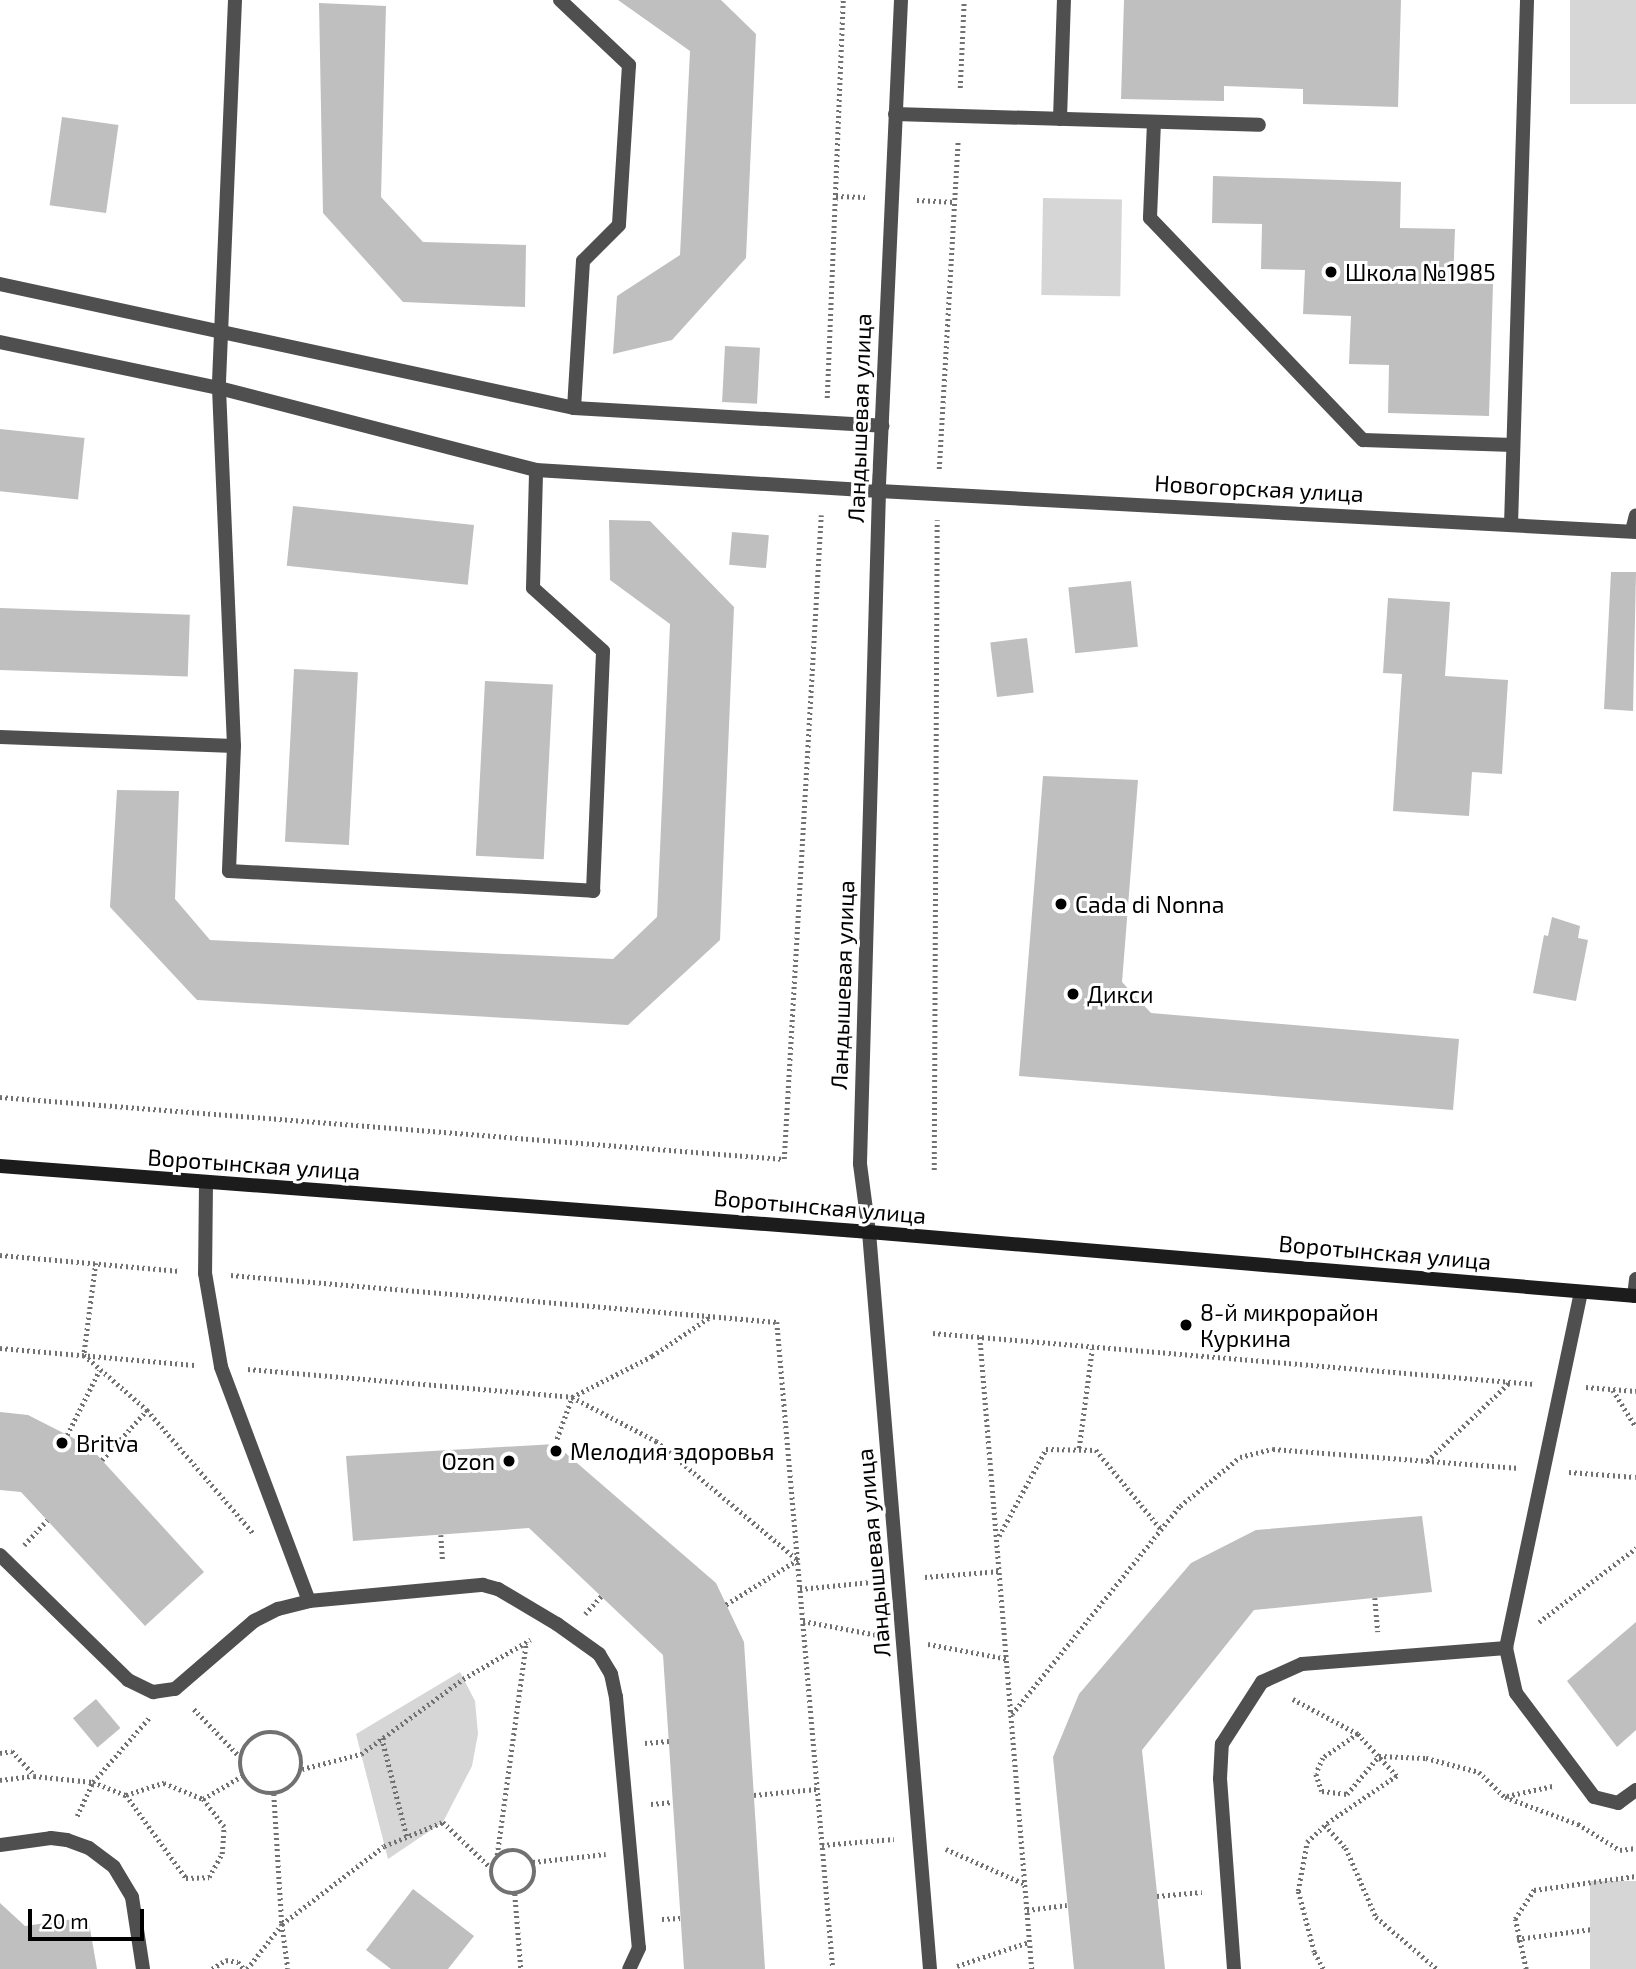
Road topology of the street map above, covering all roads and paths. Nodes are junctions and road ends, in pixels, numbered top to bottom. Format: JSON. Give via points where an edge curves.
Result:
{"nodes":[{"id":1,"x":235,"y":0,"type":"edge"},
{"id":2,"x":559,"y":0,"type":"edge"},
{"id":3,"x":843,"y":0,"type":"edge"},
{"id":4,"x":901,"y":0,"type":"edge"},
{"id":5,"x":964,"y":0,"type":"edge"},
{"id":6,"x":1063,"y":0,"type":"edge"},
{"id":7,"x":1527,"y":0,"type":"edge"},
{"id":8,"x":895,"y":114,"type":"junction"},
{"id":9,"x":959,"y":116,"type":"junction"},
{"id":10,"x":1060,"y":119,"type":"junction"},
{"id":11,"x":1154,"y":122,"type":"junction"},
{"id":12,"x":1259,"y":125,"type":"dead end"},
{"id":13,"x":836,"y":196,"type":"junction"},
{"id":14,"x":866,"y":198,"type":"dead end"},
{"id":15,"x":912,"y":200,"type":"dead end"},
{"id":16,"x":955,"y":202,"type":"junction"},
{"id":17,"x":0,"y":284,"type":"edge"},
{"id":18,"x":222,"y":331,"type":"junction"},
{"id":19,"x":0,"y":342,"type":"edge"},
{"id":20,"x":219,"y":388,"type":"junction"},
{"id":21,"x":574,"y":408,"type":"junction"},
{"id":22,"x":826,"y":424,"type":"junction"},
{"id":23,"x":882,"y":426,"type":"junction"},
{"id":24,"x":1513,"y":445,"type":"junction"},
{"id":25,"x":536,"y":470,"type":"junction"},
{"id":26,"x":822,"y":488,"type":"junction"},
{"id":27,"x":879,"y":491,"type":"junction"},
{"id":28,"x":937,"y":494,"type":"junction"},
{"id":29,"x":1636,"y":515,"type":"edge"},
{"id":30,"x":1511,"y":525,"type":"junction"},
{"id":31,"x":1634,"y":532,"type":"edge"},
{"id":32,"x":0,"y":737,"type":"edge"},
{"id":33,"x":234,"y":746,"type":"junction"},
{"id":34,"x":0,"y":1097,"type":"edge"},
{"id":35,"x":0,"y":1166,"type":"edge"},
{"id":36,"x":934,"y":1170,"type":"dead end"},
{"id":37,"x":206,"y":1184,"type":"junction"},
{"id":38,"x":869,"y":1232,"type":"junction"},
{"id":39,"x":0,"y":1255,"type":"edge"},
{"id":40,"x":96,"y":1263,"type":"junction"},
{"id":41,"x":205,"y":1273,"type":"junction"},
{"id":42,"x":1636,"y":1279,"type":"edge"},
{"id":43,"x":1581,"y":1292,"type":"junction"},
{"id":44,"x":1635,"y":1296,"type":"edge"},
{"id":45,"x":710,"y":1316,"type":"junction"},
{"id":46,"x":933,"y":1333,"type":"dead end"},
{"id":47,"x":980,"y":1337,"type":"junction"},
{"id":48,"x":0,"y":1348,"type":"edge"},
{"id":49,"x":1092,"y":1349,"type":"junction"},
{"id":50,"x":84,"y":1355,"type":"junction"},
{"id":51,"x":221,"y":1367,"type":"junction"},
{"id":52,"x":99,"y":1371,"type":"junction"},
{"id":53,"x":1510,"y":1382,"type":"junction"},
{"id":54,"x":1563,"y":1385,"type":"junction"},
{"id":55,"x":1612,"y":1390,"type":"junction"},
{"id":56,"x":1636,"y":1391,"type":"edge"},
{"id":57,"x":572,"y":1397,"type":"junction"},
{"id":58,"x":147,"y":1410,"type":"junction"},
{"id":59,"x":1636,"y":1427,"type":"edge"},
{"id":60,"x":67,"y":1435,"type":"dead end"},
{"id":61,"x":555,"y":1444,"type":"dead end"},
{"id":62,"x":1079,"y":1448,"type":"junction"},
{"id":63,"x":102,"y":1460,"type":"dead end"},
{"id":64,"x":1427,"y":1461,"type":"junction"},
{"id":65,"x":1544,"y":1470,"type":"junction"},
{"id":66,"x":1636,"y":1477,"type":"edge"},
{"id":67,"x":1160,"y":1530,"type":"junction"},
{"id":68,"x":999,"y":1536,"type":"junction"},
{"id":69,"x":256,"y":1537,"type":"dead end"},
{"id":70,"x":1636,"y":1548,"type":"edge"},
{"id":71,"x":0,"y":1555,"type":"edge"},
{"id":72,"x":798,"y":1560,"type":"junction"},
{"id":73,"x":1375,"y":1598,"type":"dead end"},
{"id":74,"x":309,"y":1601,"type":"junction"},
{"id":75,"x":726,"y":1605,"type":"dead end"},
{"id":76,"x":558,"y":1624,"type":"junction"},
{"id":77,"x":526,"y":1642,"type":"junction"},
{"id":78,"x":1506,"y":1648,"type":"junction"},
{"id":79,"x":1380,"y":1657,"type":"junction"},
{"id":80,"x":1262,"y":1682,"type":"junction"},
{"id":81,"x":175,"y":1689,"type":"junction"},
{"id":82,"x":1012,"y":1714,"type":"junction"},
{"id":83,"x":1358,"y":1734,"type":"junction"},
{"id":84,"x":382,"y":1738,"type":"junction"},
{"id":85,"x":0,"y":1753,"type":"edge"},
{"id":86,"x":239,"y":1756,"type":"junction"},
{"id":87,"x":1379,"y":1756,"type":"junction"},
{"id":88,"x":302,"y":1769,"type":"junction"},
{"id":89,"x":34,"y":1776,"type":"junction"},
{"id":90,"x":242,"y":1776,"type":"junction"},
{"id":91,"x":0,"y":1780,"type":"edge"},
{"id":92,"x":1581,"y":1780,"type":"junction"},
{"id":93,"x":93,"y":1782,"type":"junction"},
{"id":94,"x":817,"y":1789,"type":"junction"},
{"id":95,"x":1636,"y":1790,"type":"edge"},
{"id":96,"x":274,"y":1794,"type":"junction"},
{"id":97,"x":126,"y":1795,"type":"junction"},
{"id":98,"x":754,"y":1795,"type":"dead end"},
{"id":99,"x":1505,"y":1797,"type":"junction"},
{"id":100,"x":203,"y":1799,"type":"junction"},
{"id":101,"x":1325,"y":1825,"type":"junction"},
{"id":102,"x":407,"y":1837,"type":"junction"},
{"id":103,"x":67,"y":1840,"type":"junction"},
{"id":104,"x":0,"y":1845,"type":"edge"},
{"id":105,"x":1636,"y":1848,"type":"edge"},
{"id":106,"x":630,"y":1852,"type":"junction"},
{"id":107,"x":497,"y":1855,"type":"junction"},
{"id":108,"x":533,"y":1862,"type":"junction"},
{"id":109,"x":490,"y":1867,"type":"junction"},
{"id":110,"x":1636,"y":1875,"type":"edge"},
{"id":111,"x":1228,"y":1889,"type":"junction"},
{"id":112,"x":515,"y":1894,"type":"junction"},
{"id":113,"x":1157,"y":1896,"type":"dead end"},
{"id":114,"x":1067,"y":1905,"type":"dead end"},
{"id":115,"x":1027,"y":1910,"type":"junction"},
{"id":116,"x":282,"y":1924,"type":"junction"},
{"id":117,"x":1592,"y":1929,"type":"dead end"},
{"id":118,"x":1517,"y":1939,"type":"junction"},
{"id":119,"x":1029,"y":1942,"type":"junction"},
{"id":120,"x":142,"y":1969,"type":"edge"},
{"id":121,"x":212,"y":1969,"type":"edge"},
{"id":122,"x":246,"y":1969,"type":"edge"},
{"id":123,"x":288,"y":1969,"type":"edge"},
{"id":124,"x":521,"y":1969,"type":"edge"},
{"id":125,"x":629,"y":1969,"type":"edge"},
{"id":126,"x":833,"y":1969,"type":"edge"},
{"id":127,"x":930,"y":1969,"type":"edge"},
{"id":128,"x":950,"y":1969,"type":"edge"},
{"id":129,"x":1031,"y":1969,"type":"edge"},
{"id":130,"x":1234,"y":1969,"type":"edge"},
{"id":131,"x":1323,"y":1969,"type":"edge"},
{"id":132,"x":1437,"y":1969,"type":"edge"},
{"id":133,"x":1525,"y":1969,"type":"edge"}],
"edges":[{"from":1,"to":18,"type":"street"},
{"from":2,"to":21,"type":"street","via":[[629,65],[619,225],[583,261]]},
{"from":3,"to":13,"type":"path"},
{"from":4,"to":8,"type":"street","name":"Ландышевая улица"},
{"from":5,"to":9,"type":"path"},
{"from":6,"to":10,"type":"street"},
{"from":7,"to":24,"type":"street"},
{"from":8,"to":9,"type":"street"},
{"from":8,"to":23,"type":"street","name":"Ландышевая улица"},
{"from":9,"to":10,"type":"street"},
{"from":9,"to":16,"type":"path"},
{"from":10,"to":11,"type":"street"},
{"from":11,"to":12,"type":"street"},
{"from":11,"to":24,"type":"street","via":[[1150,218],[1363,440]]},
{"from":13,"to":14,"type":"path"},
{"from":13,"to":22,"type":"path"},
{"from":15,"to":16,"type":"path"},
{"from":16,"to":28,"type":"path"},
{"from":17,"to":18,"type":"street"},
{"from":18,"to":20,"type":"street"},
{"from":18,"to":21,"type":"street"},
{"from":19,"to":20,"type":"street","name":"Новогорская улица"},
{"from":20,"to":25,"type":"street","name":"Новогорская улица"},
{"from":20,"to":33,"type":"street"},
{"from":21,"to":22,"type":"street"},
{"from":22,"to":23,"type":"street"},
{"from":23,"to":27,"type":"street","name":"Ландышевая улица"},
{"from":24,"to":30,"type":"street"},
{"from":25,"to":26,"type":"street","name":"Новогорская улица"},
{"from":25,"to":33,"type":"street","via":[[533,588],[603,651],[593,891],[229,871]]},
{"from":26,"to":27,"type":"street","name":"Новогорская улица"},
{"from":26,"to":34,"type":"path","via":[[785,1159]]},
{"from":27,"to":28,"type":"street","name":"Новогорская улица"},
{"from":27,"to":38,"type":"street","name":"Ландышевая улица","via":[[860,1164]]},
{"from":28,"to":30,"type":"street","name":"Новогорская улица"},
{"from":28,"to":36,"type":"path"},
{"from":29,"to":31,"type":"street"},
{"from":30,"to":31,"type":"street","name":"Новогорская улица"},
{"from":32,"to":33,"type":"street"},
{"from":35,"to":37,"type":"street","name":"Воротынская улица"},
{"from":37,"to":38,"type":"street","name":"Воротынская улица"},
{"from":37,"to":41,"type":"street"},
{"from":38,"to":43,"type":"street","name":"Воротынская улица"},
{"from":38,"to":127,"type":"street","name":"Ландышевая улица"},
{"from":39,"to":40,"type":"path"},
{"from":40,"to":41,"type":"path"},
{"from":40,"to":50,"type":"path"},
{"from":41,"to":45,"type":"path"},
{"from":41,"to":51,"type":"street"},
{"from":42,"to":44,"type":"street"},
{"from":43,"to":44,"type":"street","name":"Воротынская улица"},
{"from":43,"to":54,"type":"street"},
{"from":45,"to":57,"type":"path","via":[[652,1356]]},
{"from":45,"to":72,"type":"path","via":[[777,1322]]},
{"from":46,"to":47,"type":"path"},
{"from":47,"to":49,"type":"path"},
{"from":47,"to":68,"type":"path"},
{"from":48,"to":50,"type":"path"},
{"from":49,"to":53,"type":"path"},
{"from":49,"to":62,"type":"path"},
{"from":50,"to":51,"type":"path"},
{"from":50,"to":52,"type":"path"},
{"from":51,"to":57,"type":"path"},
{"from":51,"to":74,"type":"street"},
{"from":52,"to":58,"type":"path"},
{"from":52,"to":60,"type":"path"},
{"from":53,"to":54,"type":"path"},
{"from":53,"to":64,"type":"path"},
{"from":54,"to":55,"type":"path"},
{"from":54,"to":65,"type":"street"},
{"from":55,"to":56,"type":"path"},
{"from":55,"to":59,"type":"path"},
{"from":57,"to":61,"type":"path"},
{"from":57,"to":72,"type":"path","via":[[656,1441]]},
{"from":58,"to":63,"type":"path"},
{"from":58,"to":69,"type":"path"},
{"from":62,"to":67,"type":"path","via":[[1096,1450]]},
{"from":62,"to":68,"type":"path","via":[[1046,1449]]},
{"from":64,"to":65,"type":"path"},
{"from":64,"to":67,"type":"path","via":[[1273,1449],[1240,1457],[1180,1506]]},
{"from":65,"to":66,"type":"path"},
{"from":65,"to":78,"type":"street"},
{"from":67,"to":82,"type":"path"},
{"from":68,"to":82,"type":"path"},
{"from":70,"to":78,"type":"path"},
{"from":71,"to":81,"type":"street","via":[[128,1680],[153,1692]]},
{"from":72,"to":75,"type":"path"},
{"from":72,"to":94,"type":"path"},
{"from":73,"to":79,"type":"path"},
{"from":74,"to":76,"type":"street","via":[[483,1585]]},
{"from":74,"to":81,"type":"street","via":[[278,1608],[254,1621]]},
{"from":76,"to":77,"type":"path"},
{"from":76,"to":106,"type":"street","via":[[599,1654],[611,1674]]},
{"from":77,"to":84,"type":"path","via":[[463,1679]]},
{"from":77,"to":107,"type":"path"},
{"from":78,"to":79,"type":"street"},
{"from":78,"to":92,"type":"street","via":[[1516,1693]]},
{"from":79,"to":80,"type":"street","via":[[1302,1664]]},
{"from":80,"to":83,"type":"path"},
{"from":80,"to":111,"type":"street","via":[[1222,1744]]},
{"from":81,"to":86,"type":"path"},
{"from":81,"to":93,"type":"path"},
{"from":82,"to":115,"type":"path"},
{"from":83,"to":87,"type":"path"},
{"from":83,"to":87,"type":"path","via":[[1323,1758],[1316,1774],[1322,1791],[1347,1794]]},
{"from":84,"to":88,"type":"path","via":[[361,1754]]},
{"from":84,"to":102,"type":"path"},
{"from":85,"to":89,"type":"path","via":[[12,1751]]},
{"from":86,"to":88,"type":"path","via":[[249,1739],[267,1731],[286,1735],[293,1742],[300,1750]]},
{"from":86,"to":90,"type":"path"},
{"from":87,"to":99,"type":"path","via":[[1426,1758],[1479,1772]]},
{"from":87,"to":101,"type":"path","via":[[1397,1776]]},
{"from":88,"to":96,"type":"path","via":[[292,1786]]},
{"from":89,"to":91,"type":"path"},
{"from":89,"to":93,"type":"path"},
{"from":90,"to":96,"type":"path","via":[[255,1790]]},
{"from":90,"to":100,"type":"path"},
{"from":92,"to":95,"type":"street","via":[[1594,1797],[1618,1803]]},
{"from":92,"to":99,"type":"path"},
{"from":93,"to":97,"type":"path"},
{"from":93,"to":103,"type":"path"},
{"from":94,"to":98,"type":"path"},
{"from":94,"to":126,"type":"path"},
{"from":96,"to":116,"type":"path"},
{"from":97,"to":100,"type":"path","via":[[164,1783]]},
{"from":97,"to":100,"type":"path","via":[[186,1878],[209,1877],[222,1854],[224,1827]]},
{"from":99,"to":105,"type":"path","via":[[1578,1824],[1620,1850]]},
{"from":101,"to":131,"type":"path","via":[[1307,1842],[1298,1891]]},
{"from":101,"to":132,"type":"path","via":[[1346,1848],[1376,1917]]},
{"from":102,"to":109,"type":"path","via":[[443,1822]]},
{"from":102,"to":116,"type":"path","via":[[384,1846]]},
{"from":103,"to":104,"type":"street"},
{"from":103,"to":120,"type":"street","via":[[114,1867],[132,1896]]},
{"from":106,"to":108,"type":"path"},
{"from":106,"to":125,"type":"street","via":[[639,1948]]},
{"from":107,"to":108,"type":"path","via":[[510,1849],[524,1852]]},
{"from":107,"to":109,"type":"path"},
{"from":108,"to":112,"type":"path","via":[[535,1876],[528,1889]]},
{"from":109,"to":112,"type":"path","via":[[492,1881],[501,1892]]},
{"from":110,"to":118,"type":"path","via":[[1534,1890],[1515,1919]]},
{"from":111,"to":113,"type":"path"},
{"from":111,"to":130,"type":"street"},
{"from":112,"to":124,"type":"path"},
{"from":114,"to":115,"type":"path"},
{"from":115,"to":119,"type":"path"},
{"from":116,"to":122,"type":"path"},
{"from":116,"to":123,"type":"path"},
{"from":117,"to":118,"type":"path"},
{"from":118,"to":133,"type":"path"},
{"from":119,"to":128,"type":"path"},
{"from":119,"to":129,"type":"path"},
{"from":121,"to":122,"type":"path","via":[[226,1960]]}]}
